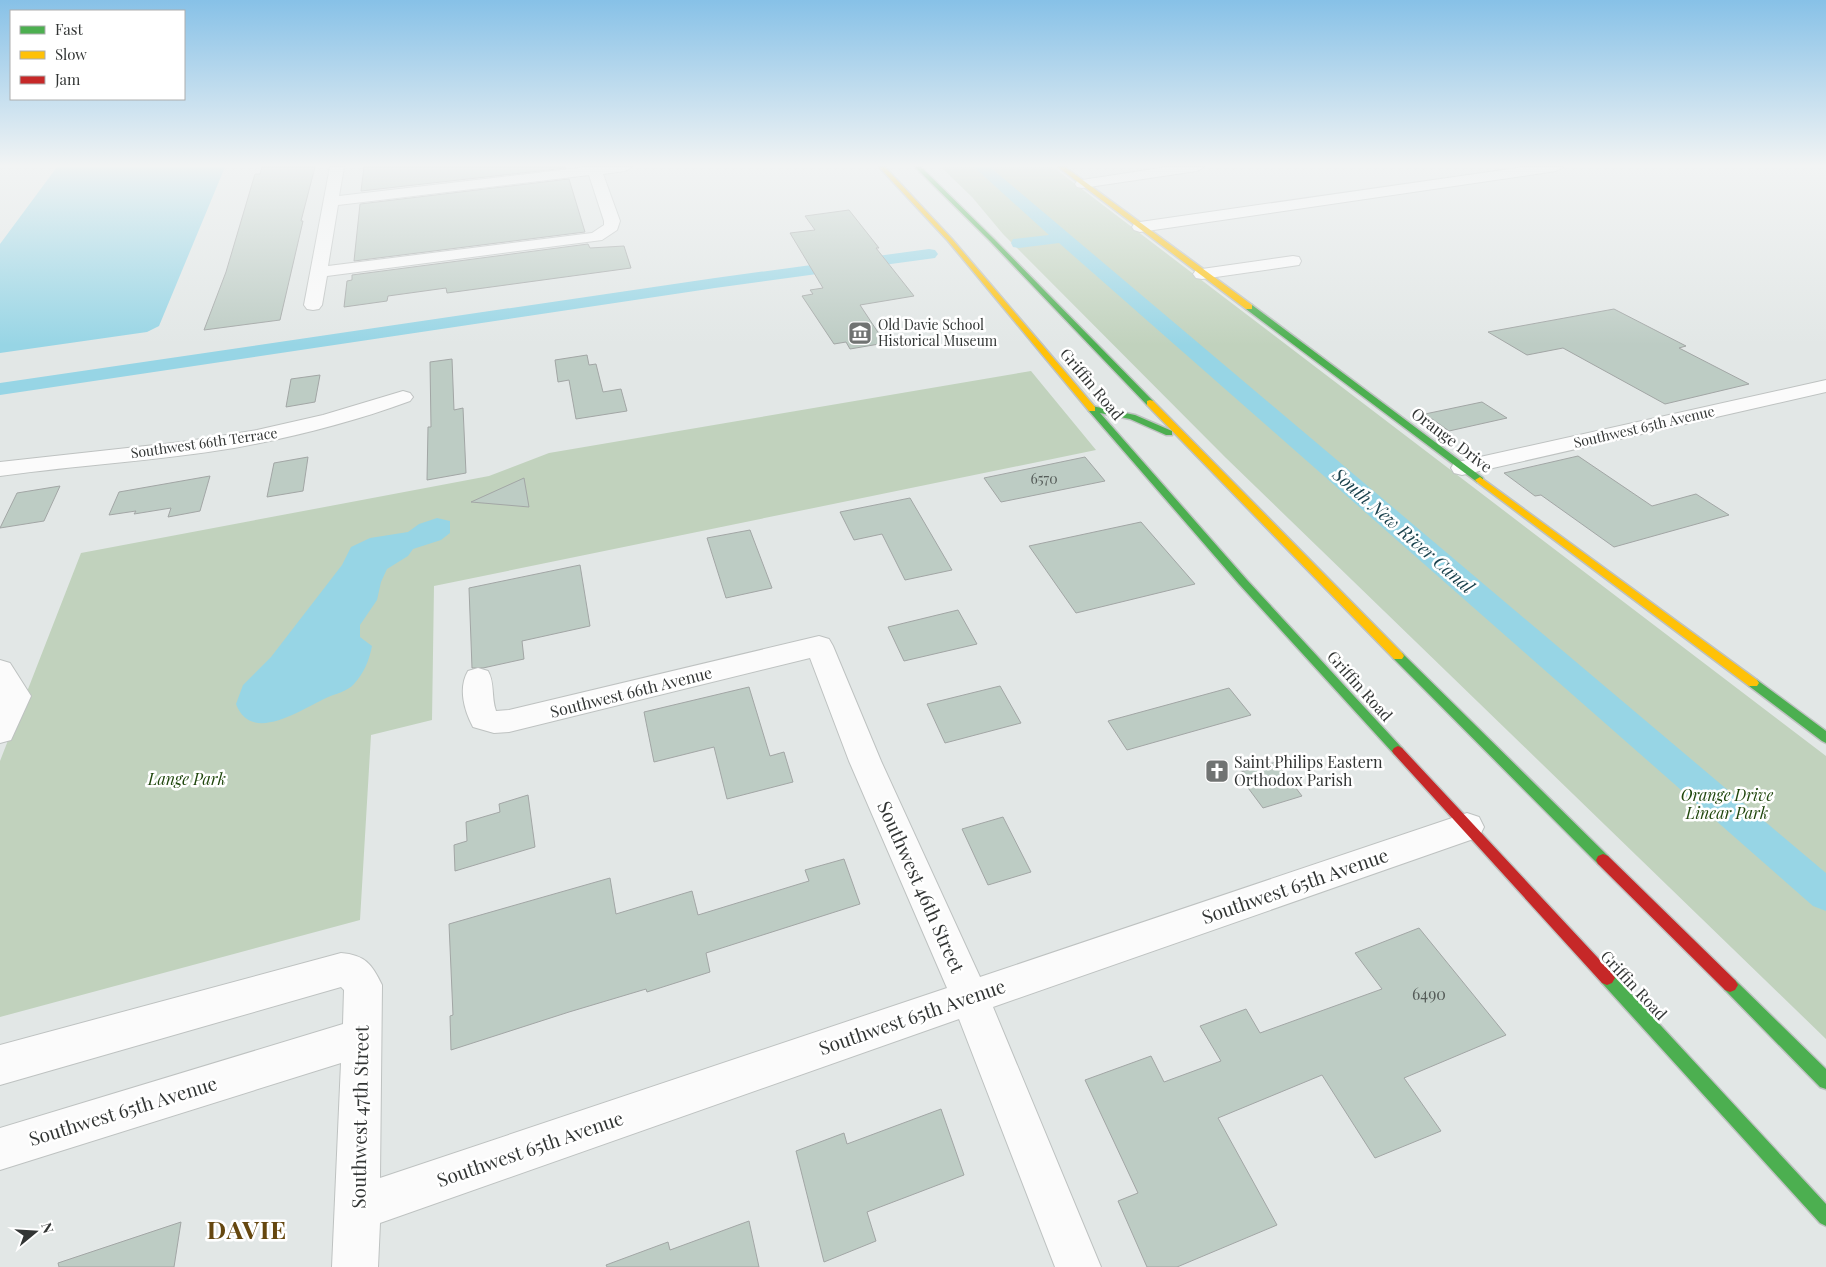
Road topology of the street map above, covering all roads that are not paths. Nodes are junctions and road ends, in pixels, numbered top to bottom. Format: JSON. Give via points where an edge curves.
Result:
{"nodes":[{"id":1,"x":327,"y":226,"type":"edge"},
{"id":2,"x":611,"y":226,"type":"edge"},
{"id":3,"x":937,"y":226,"type":"edge"},
{"id":4,"x":977,"y":226,"type":"edge"},
{"id":5,"x":1146,"y":226,"type":"edge"},
{"id":6,"x":1140,"y":227,"type":"joint"},
{"id":7,"x":1293,"y":261,"type":"dead end"},
{"id":8,"x":319,"y":272,"type":"junction"},
{"id":9,"x":1202,"y":274,"type":"junction"},
{"id":10,"x":995,"y":292,"type":"junction"},
{"id":11,"x":1015,"y":302,"type":"dead end"},
{"id":12,"x":313,"y":305,"type":"dead end"},
{"id":13,"x":1056,"y":306,"type":"junction"},
{"id":14,"x":1042,"y":307,"type":"dead end"},
{"id":15,"x":1826,"y":386,"type":"edge"},
{"id":16,"x":403,"y":397,"type":"dead end"},
{"id":17,"x":1092,"y":409,"type":"junction"},
{"id":18,"x":1186,"y":442,"type":"junction"},
{"id":19,"x":1462,"y":468,"type":"junction"},
{"id":20,"x":0,"y":469,"type":"edge"},
{"id":21,"x":819,"y":646,"type":"joint"},
{"id":22,"x":0,"y":670,"type":"edge"},
{"id":23,"x":478,"y":678,"type":"dead end"},
{"id":24,"x":0,"y":732,"type":"edge"},
{"id":25,"x":1826,"y":738,"type":"edge"},
{"id":26,"x":1467,"y":827,"type":"junction"},
{"id":27,"x":970,"y":997,"type":"junction"},
{"id":28,"x":362,"y":1038,"type":"junction"},
{"id":29,"x":0,"y":1065,"type":"edge"},
{"id":30,"x":1826,"y":1081,"type":"edge"},
{"id":31,"x":0,"y":1149,"type":"edge"},
{"id":32,"x":358,"y":1208,"type":"junction"},
{"id":33,"x":1826,"y":1217,"type":"edge"},
{"id":34,"x":355,"y":1267,"type":"edge"},
{"id":35,"x":1078,"y":1267,"type":"edge"}],
"edges":[{"from":1,"to":8,"type":"street"},
{"from":2,"to":8,"type":"street","via":[[596,237]]},
{"from":3,"to":10,"type":"main road","name":"Griffin Road"},
{"from":4,"to":13,"type":"main road","name":"Griffin Road"},
{"from":5,"to":6,"type":"street"},
{"from":6,"to":9,"type":"main road","name":"Orange Drive"},
{"from":7,"to":9,"type":"street"},
{"from":8,"to":12,"type":"street"},
{"from":9,"to":19,"type":"main road","name":"Orange Drive"},
{"from":10,"to":11,"type":"main road"},
{"from":10,"to":17,"type":"main road","name":"Griffin Road"},
{"from":13,"to":14,"type":"main road"},
{"from":13,"to":18,"type":"main road","name":"Griffin Road"},
{"from":15,"to":19,"type":"street","name":"Southwest 65th Avenue"},
{"from":16,"to":20,"type":"street","name":"Southwest 66th Terrace","via":[[349,415],[253,438]]},
{"from":17,"to":18,"type":"main road","via":[[1112,410],[1135,417]]},
{"from":17,"to":26,"type":"main road","name":"Griffin Road","via":[[1243,582]]},
{"from":18,"to":30,"type":"main road","name":"Griffin Road"},
{"from":19,"to":25,"type":"main road","name":"Orange Drive"},
{"from":21,"to":23,"type":"street","name":"Southwest 66th Avenue","via":[[509,721],[484,719],[478,701]]},
{"from":21,"to":27,"type":"street","name":"Southwest 46th Street","via":[[865,761]]},
{"from":22,"to":24,"type":"street","via":[[16,696]]},
{"from":26,"to":27,"type":"street","name":"Southwest 65th Avenue"},
{"from":26,"to":33,"type":"main road","name":"Griffin Road"},
{"from":27,"to":32,"type":"street","name":"Southwest 65th Avenue"},
{"from":27,"to":35,"type":"street","name":"Southwest 46th Street"},
{"from":28,"to":29,"type":"street","name":"Southwest 47th Street","via":[[363,985],[352,971],[341,970]]},
{"from":28,"to":31,"type":"street","name":"Southwest 65th Avenue"},
{"from":28,"to":32,"type":"street","name":"Southwest 47th Street"},
{"from":32,"to":34,"type":"street","name":"Southwest 47th Street"}]}
